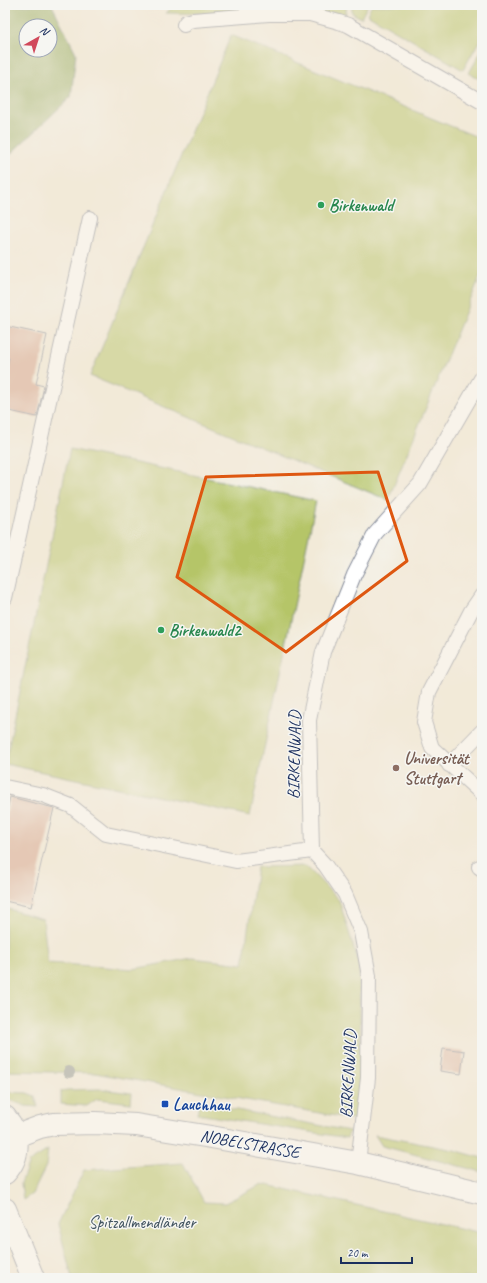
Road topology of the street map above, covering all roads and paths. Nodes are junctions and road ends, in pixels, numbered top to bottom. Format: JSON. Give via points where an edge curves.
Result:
{"nodes":[{"id":1,"x":184,"y":25,"type":"dead end"},
{"id":2,"x":482,"y":102,"type":"edge"},
{"id":3,"x":90,"y":218,"type":"dead end"},
{"id":4,"x":482,"y":377,"type":"edge"},
{"id":5,"x":482,"y":595,"type":"edge"},
{"id":6,"x":5,"y":598,"type":"edge"},
{"id":7,"x":482,"y":731,"type":"edge"},
{"id":8,"x":449,"y":765,"type":"junction"},
{"id":9,"x":5,"y":787,"type":"edge"},
{"id":10,"x":482,"y":794,"type":"edge"},
{"id":11,"x":312,"y":851,"type":"junction"},
{"id":12,"x":5,"y":1117,"type":"edge"},
{"id":13,"x":16,"y":1136,"type":"junction"},
{"id":14,"x":358,"y":1163,"type":"junction"},
{"id":15,"x":5,"y":1173,"type":"edge"},
{"id":16,"x":482,"y":1193,"type":"edge"},
{"id":17,"x":5,"y":1209,"type":"edge"},
{"id":18,"x":33,"y":1278,"type":"edge"}],
"edges":[{"from":1,"to":2,"type":"lane","via":[[193,20],[269,14],[310,14],[348,25]]},
{"from":3,"to":6,"type":"lane"},
{"from":4,"to":11,"type":"lane","name":"BIRKENWALD","via":[[420,484],[375,534],[354,575],[323,652],[309,720]]},
{"from":5,"to":8,"type":"lane","via":[[429,692],[426,707],[424,722],[432,748]]},
{"from":7,"to":8,"type":"lane"},
{"from":8,"to":10,"type":"lane"},
{"from":9,"to":11,"type":"lane","via":[[42,795],[71,806],[106,834],[236,861]]},
{"from":11,"to":14,"type":"lane","name":"BIRKENWALD","via":[[326,865],[345,894],[361,932],[369,976],[368,1078]]},
{"from":12,"to":13,"type":"street","via":[[12,1124]]},
{"from":13,"to":14,"type":"street","name":"NOBELSTRASSE","via":[[54,1124],[136,1125]]},
{"from":13,"to":15,"type":"street","via":[[15,1158]]},
{"from":14,"to":16,"type":"street","name":"NOBELSTRASSE"},
{"from":17,"to":18,"type":"street"}]}
